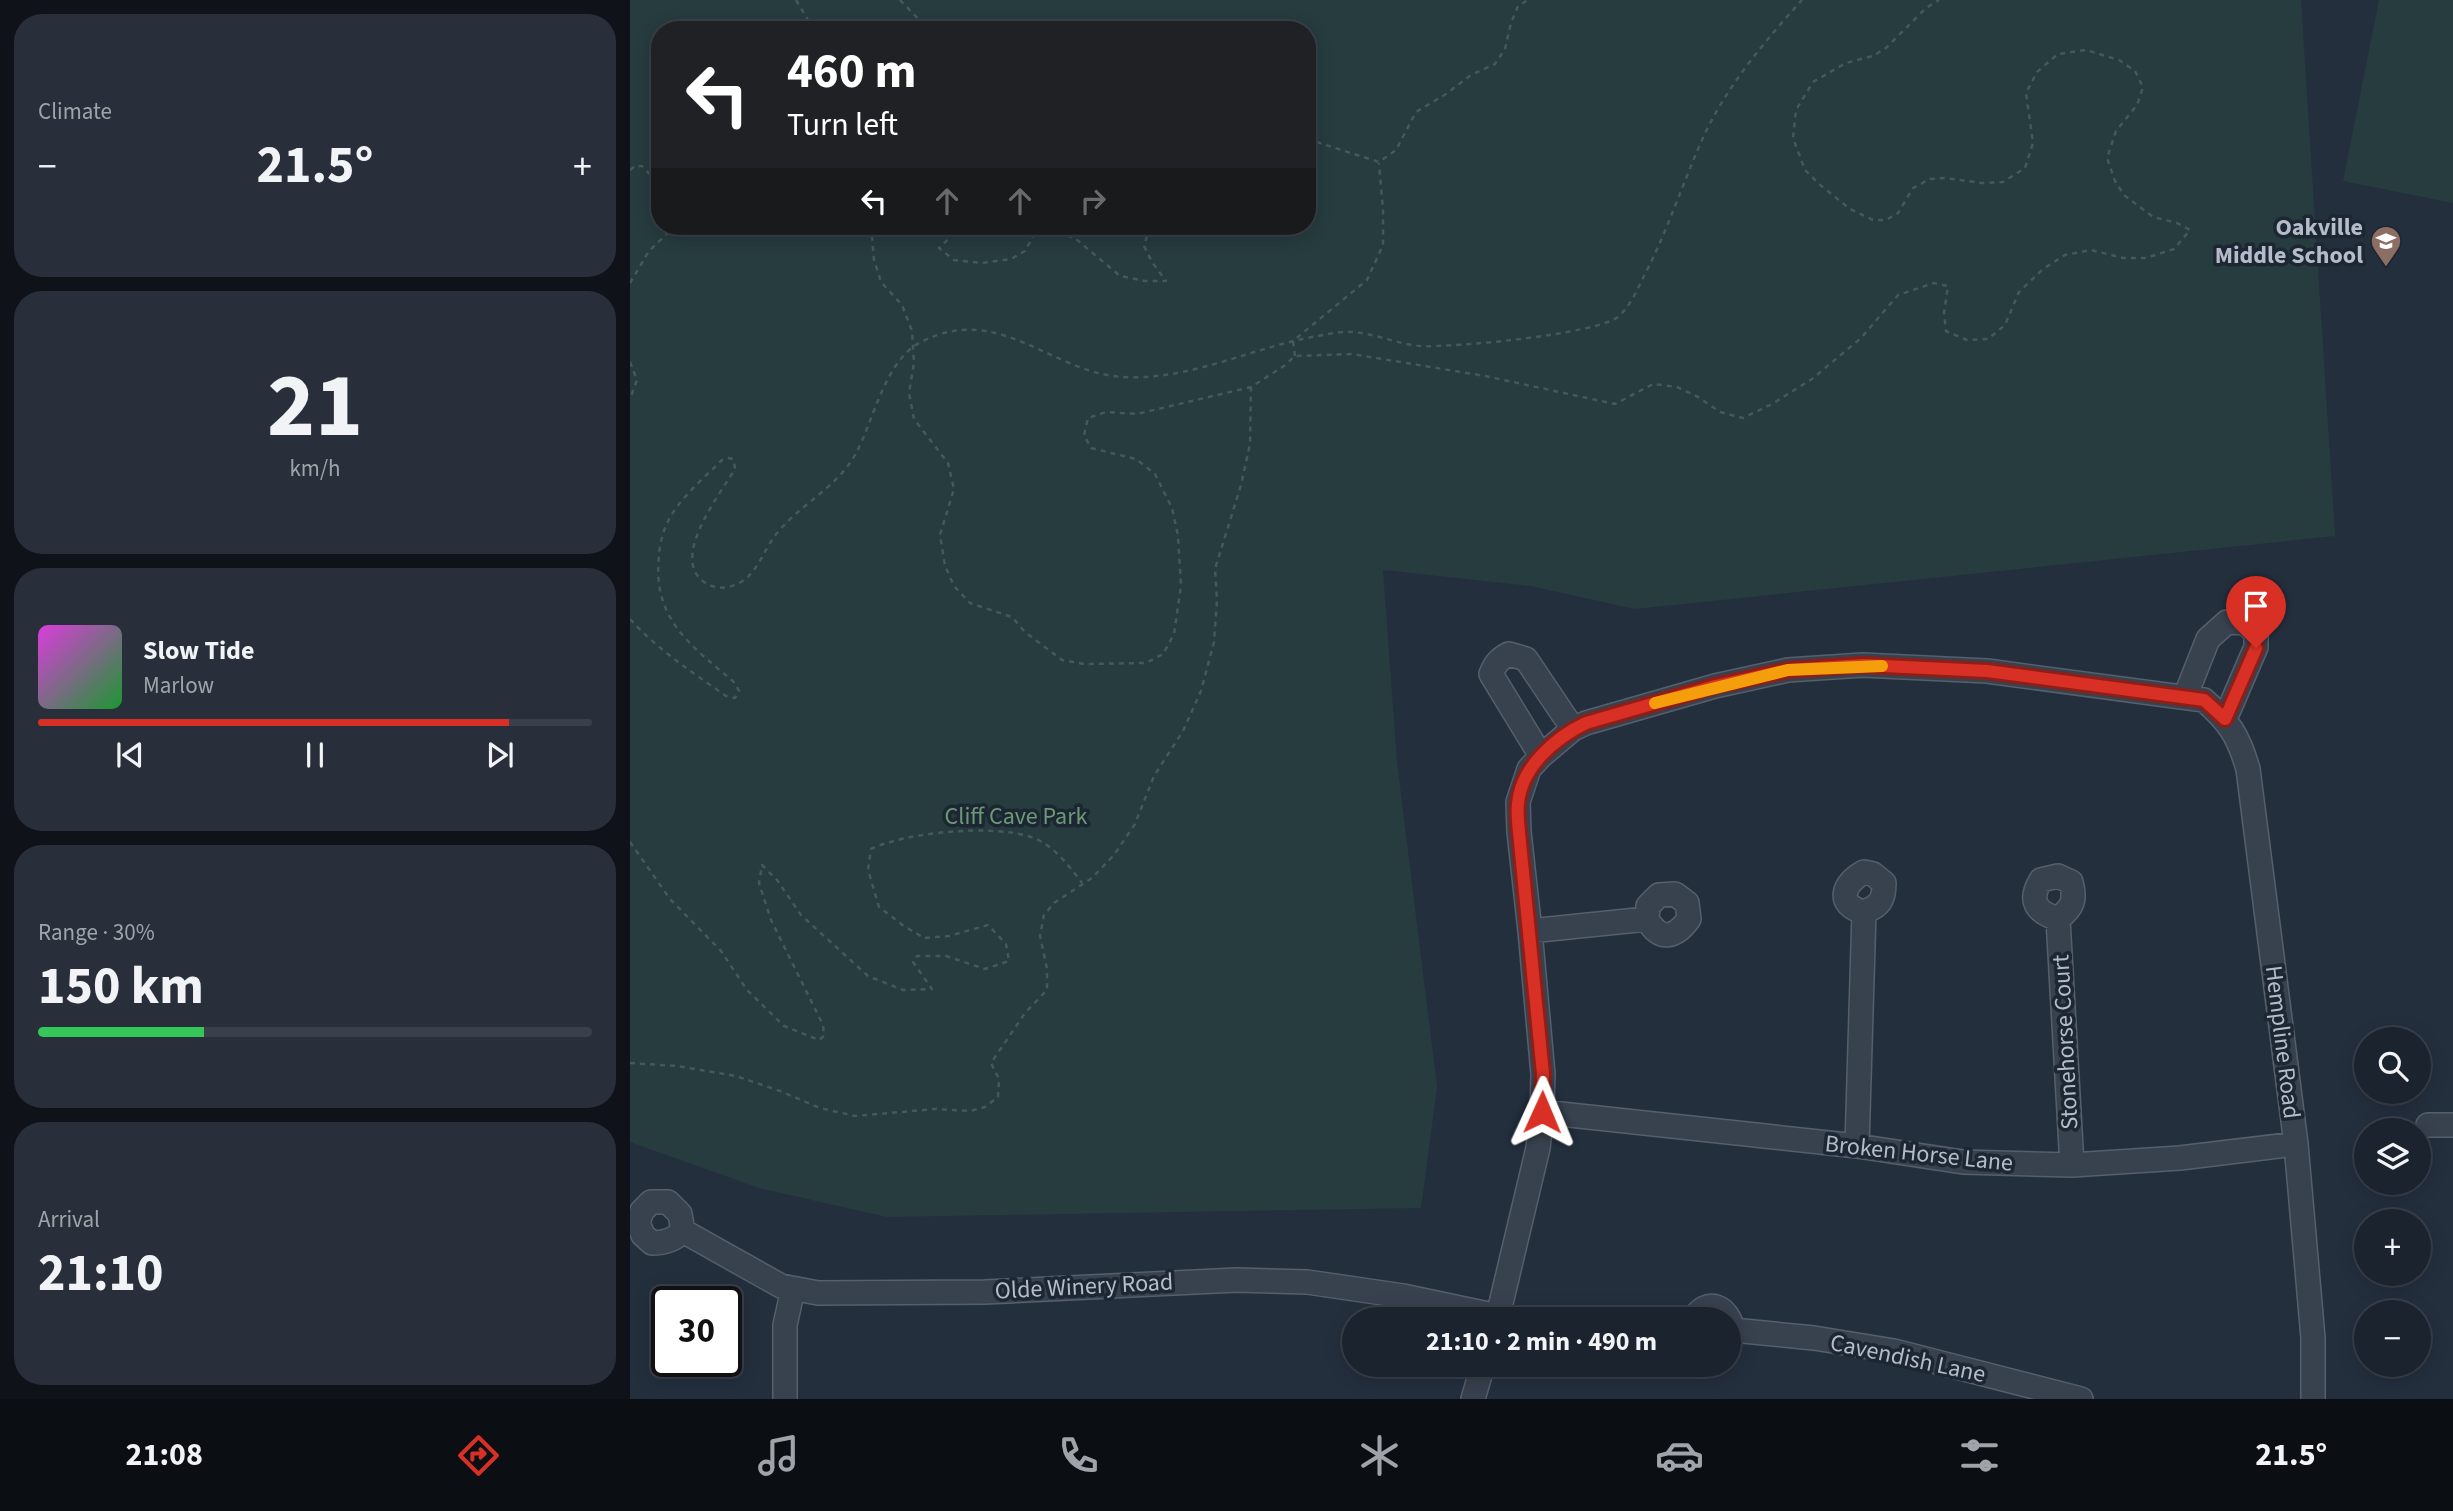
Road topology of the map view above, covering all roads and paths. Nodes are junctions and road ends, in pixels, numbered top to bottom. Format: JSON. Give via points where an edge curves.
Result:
{"nodes":[{"id":1,"x":796,"y":0,"type":"edge"},
{"id":2,"x":900,"y":0,"type":"edge"},
{"id":3,"x":1528,"y":0,"type":"edge"},
{"id":4,"x":1802,"y":0,"type":"edge"},
{"id":5,"x":1939,"y":0,"type":"edge"},
{"id":6,"x":809,"y":21,"type":"edge"},
{"id":7,"x":920,"y":21,"type":"edge"},
{"id":8,"x":1316,"y":142,"type":"edge"},
{"id":9,"x":1379,"y":162,"type":"junction"},
{"id":10,"x":630,"y":170,"type":"edge"},
{"id":11,"x":651,"y":175,"type":"edge"},
{"id":12,"x":666,"y":235,"type":"edge"},
{"id":13,"x":873,"y":235,"type":"edge"},
{"id":14,"x":953,"y":235,"type":"edge"},
{"id":15,"x":1034,"y":235,"type":"edge"},
{"id":16,"x":1066,"y":235,"type":"edge"},
{"id":17,"x":1147,"y":235,"type":"edge"},
{"id":18,"x":630,"y":283,"type":"edge"},
{"id":19,"x":1293,"y":341,"type":"junction"},
{"id":20,"x":913,"y":347,"type":"junction"},
{"id":21,"x":1295,"y":356,"type":"junction"},
{"id":22,"x":630,"y":362,"type":"edge"},
{"id":23,"x":1251,"y":387,"type":"junction"},
{"id":24,"x":630,"y":399,"type":"edge"},
{"id":25,"x":630,"y":619,"type":"edge"},
{"id":26,"x":2194,"y":699,"type":"junction"},
{"id":27,"x":2225,"y":719,"type":"junction"},
{"id":28,"x":1573,"y":729,"type":"junction"},
{"id":29,"x":1541,"y":756,"type":"junction"},
{"id":30,"x":630,"y":842,"type":"edge"},
{"id":31,"x":1083,"y":883,"type":"junction"},
{"id":32,"x":1864,"y":912,"type":"dead end"},
{"id":33,"x":1647,"y":919,"type":"dead end"},
{"id":34,"x":2058,"y":919,"type":"dead end"},
{"id":35,"x":1530,"y":931,"type":"junction"},
{"id":36,"x":630,"y":1063,"type":"edge"},
{"id":37,"x":1542,"y":1112,"type":"junction"},
{"id":38,"x":2431,"y":1125,"type":"edge"},
{"id":39,"x":2453,"y":1125,"type":"edge"},
{"id":40,"x":2296,"y":1144,"type":"junction"},
{"id":41,"x":1857,"y":1146,"type":"junction"},
{"id":42,"x":2072,"y":1166,"type":"junction"},
{"id":43,"x":683,"y":1231,"type":"dead end"},
{"id":44,"x":793,"y":1289,"type":"junction"},
{"id":45,"x":1450,"y":1307,"type":"edge"},
{"id":46,"x":1501,"y":1307,"type":"edge"},
{"id":47,"x":1741,"y":1334,"type":"edge"},
{"id":48,"x":1479,"y":1377,"type":"edge"},
{"id":49,"x":785,"y":1399,"type":"edge"},
{"id":50,"x":1473,"y":1399,"type":"edge"},
{"id":51,"x":2081,"y":1399,"type":"edge"},
{"id":52,"x":2313,"y":1399,"type":"edge"}],
"edges":[{"from":1,"to":6,"type":"path"},
{"from":2,"to":7,"type":"path"},
{"from":3,"to":9,"type":"path","via":[[1518,6],[1505,49],[1495,64],[1416,112],[1396,150]]},
{"from":4,"to":19,"type":"path","via":[[1722,104],[1650,265],[1618,318],[1595,327],[1489,342],[1422,346],[1347,331]]},
{"from":5,"to":21,"type":"path","via":[[1886,48],[1813,82],[1796,110],[1793,138],[1805,170],[1850,209],[1873,220],[1886,220],[1898,213],[1913,188],[1930,179],[2003,182],[2025,168],[2033,144],[2026,93],[2037,72],[2058,54],[2086,50],[2119,60],[2135,71],[2143,87],[2137,105],[2116,131],[2107,158],[2124,195],[2153,217],[2190,230],[2174,249],[2146,258],[2091,250],[2065,255],[2019,292],[2005,324],[1988,339],[1967,340],[1946,331],[1948,286],[1934,283],[1898,295],[1861,338],[1812,379],[1744,418],[1720,412],[1677,387],[1653,384],[1615,404],[1352,354]]},
{"from":8,"to":9,"type":"path"},
{"from":9,"to":19,"type":"path","via":[[1383,245],[1367,280]]},
{"from":10,"to":11,"type":"path","via":[[638,165]]},
{"from":12,"to":18,"type":"path","via":[[649,251]]},
{"from":13,"to":20,"type":"path","via":[[881,282],[902,305]]},
{"from":14,"to":15,"type":"path","via":[[939,248],[954,260],[982,263],[1010,259],[1025,251]]},
{"from":16,"to":17,"type":"path","via":[[1120,276],[1166,281],[1144,246]]},
{"from":19,"to":20,"type":"path","via":[[1189,371],[1127,377],[1090,371],[991,332],[959,331]]},
{"from":19,"to":21,"type":"path"},
{"from":20,"to":23,"type":"path","via":[[909,393],[914,419],[948,463],[954,489],[940,535],[954,586],[970,603],[1012,617],[1062,660],[1084,664],[1146,663],[1163,654],[1174,634],[1181,586],[1172,508],[1156,474],[1136,459],[1091,449],[1084,435],[1088,418],[1106,412],[1137,414]]},
{"from":20,"to":25,"type":"path","via":[[893,369],[848,466],[780,528],[746,579],[727,588],[707,584],[698,577],[692,561],[694,540],[736,467],[733,459],[722,460],[667,522],[657,567],[666,610],[682,637],[735,683],[738,696],[726,696],[666,654]]},
{"from":21,"to":23,"type":"path"},
{"from":22,"to":24,"type":"path","via":[[637,380]]},
{"from":23,"to":31,"type":"path","via":[[1250,444],[1215,569],[1214,642],[1201,691],[1183,731],[1154,776],[1135,824],[1114,855]]},
{"from":26,"to":27,"type":"street","name":"Hempline Road"},
{"from":26,"to":27,"type":"street","via":[[2208,639],[2227,622],[2245,623],[2256,633],[2256,648]]},
{"from":26,"to":28,"type":"street","via":[[1987,671],[1863,665],[1788,670],[1715,686]]},
{"from":27,"to":40,"type":"street","name":"Hempline Road","via":[[2248,768]]},
{"from":28,"to":29,"type":"street"},
{"from":28,"to":29,"type":"street","via":[[1526,659],[1509,654],[1501,658],[1491,674]]},
{"from":29,"to":35,"type":"street","via":[[1529,769],[1518,802]]},
{"from":30,"to":31,"type":"path","via":[[670,899],[721,951],[747,990],[784,1027],[820,1040],[823,1025],[771,920],[759,883],[762,865],[801,915],[868,976],[903,990],[932,989],[913,962],[917,956],[946,956],[985,970],[1009,961],[1006,944],[988,925],[924,938],[904,926],[878,906],[868,870],[871,849],[887,841],[982,830],[1031,837],[1062,856]]},
{"from":31,"to":36,"type":"path","via":[[1044,915],[1040,936],[1047,990],[991,1063],[999,1079],[998,1097],[985,1107],[855,1116],[820,1108],[736,1076]]},
{"from":32,"to":41,"type":"street"},
{"from":33,"to":35,"type":"street"},
{"from":34,"to":42,"type":"street","name":"Stonehorse Court"},
{"from":35,"to":37,"type":"street","via":[[1543,1074]]},
{"from":37,"to":41,"type":"street","name":"Broken Horse Lane"},
{"from":37,"to":46,"type":"street","via":[[1538,1148]]},
{"from":38,"to":39,"type":"street"},
{"from":40,"to":42,"type":"street","name":"Broken Horse Lane"},
{"from":40,"to":52,"type":"street","name":"Hempline Road","via":[[2313,1338]]},
{"from":41,"to":42,"type":"street","name":"Broken Horse Lane","via":[[1963,1161]]},
{"from":43,"to":44,"type":"street","name":"Olde Winery Road"},
{"from":44,"to":45,"type":"street","name":"Olde Winery Road","via":[[818,1293],[971,1292],[1237,1280],[1307,1282]]},
{"from":44,"to":49,"type":"street","via":[[785,1325]]},
{"from":47,"to":51,"type":"street","name":"Cavendish Lane","via":[[1814,1338],[1894,1351]]},
{"from":48,"to":50,"type":"street"}]}
